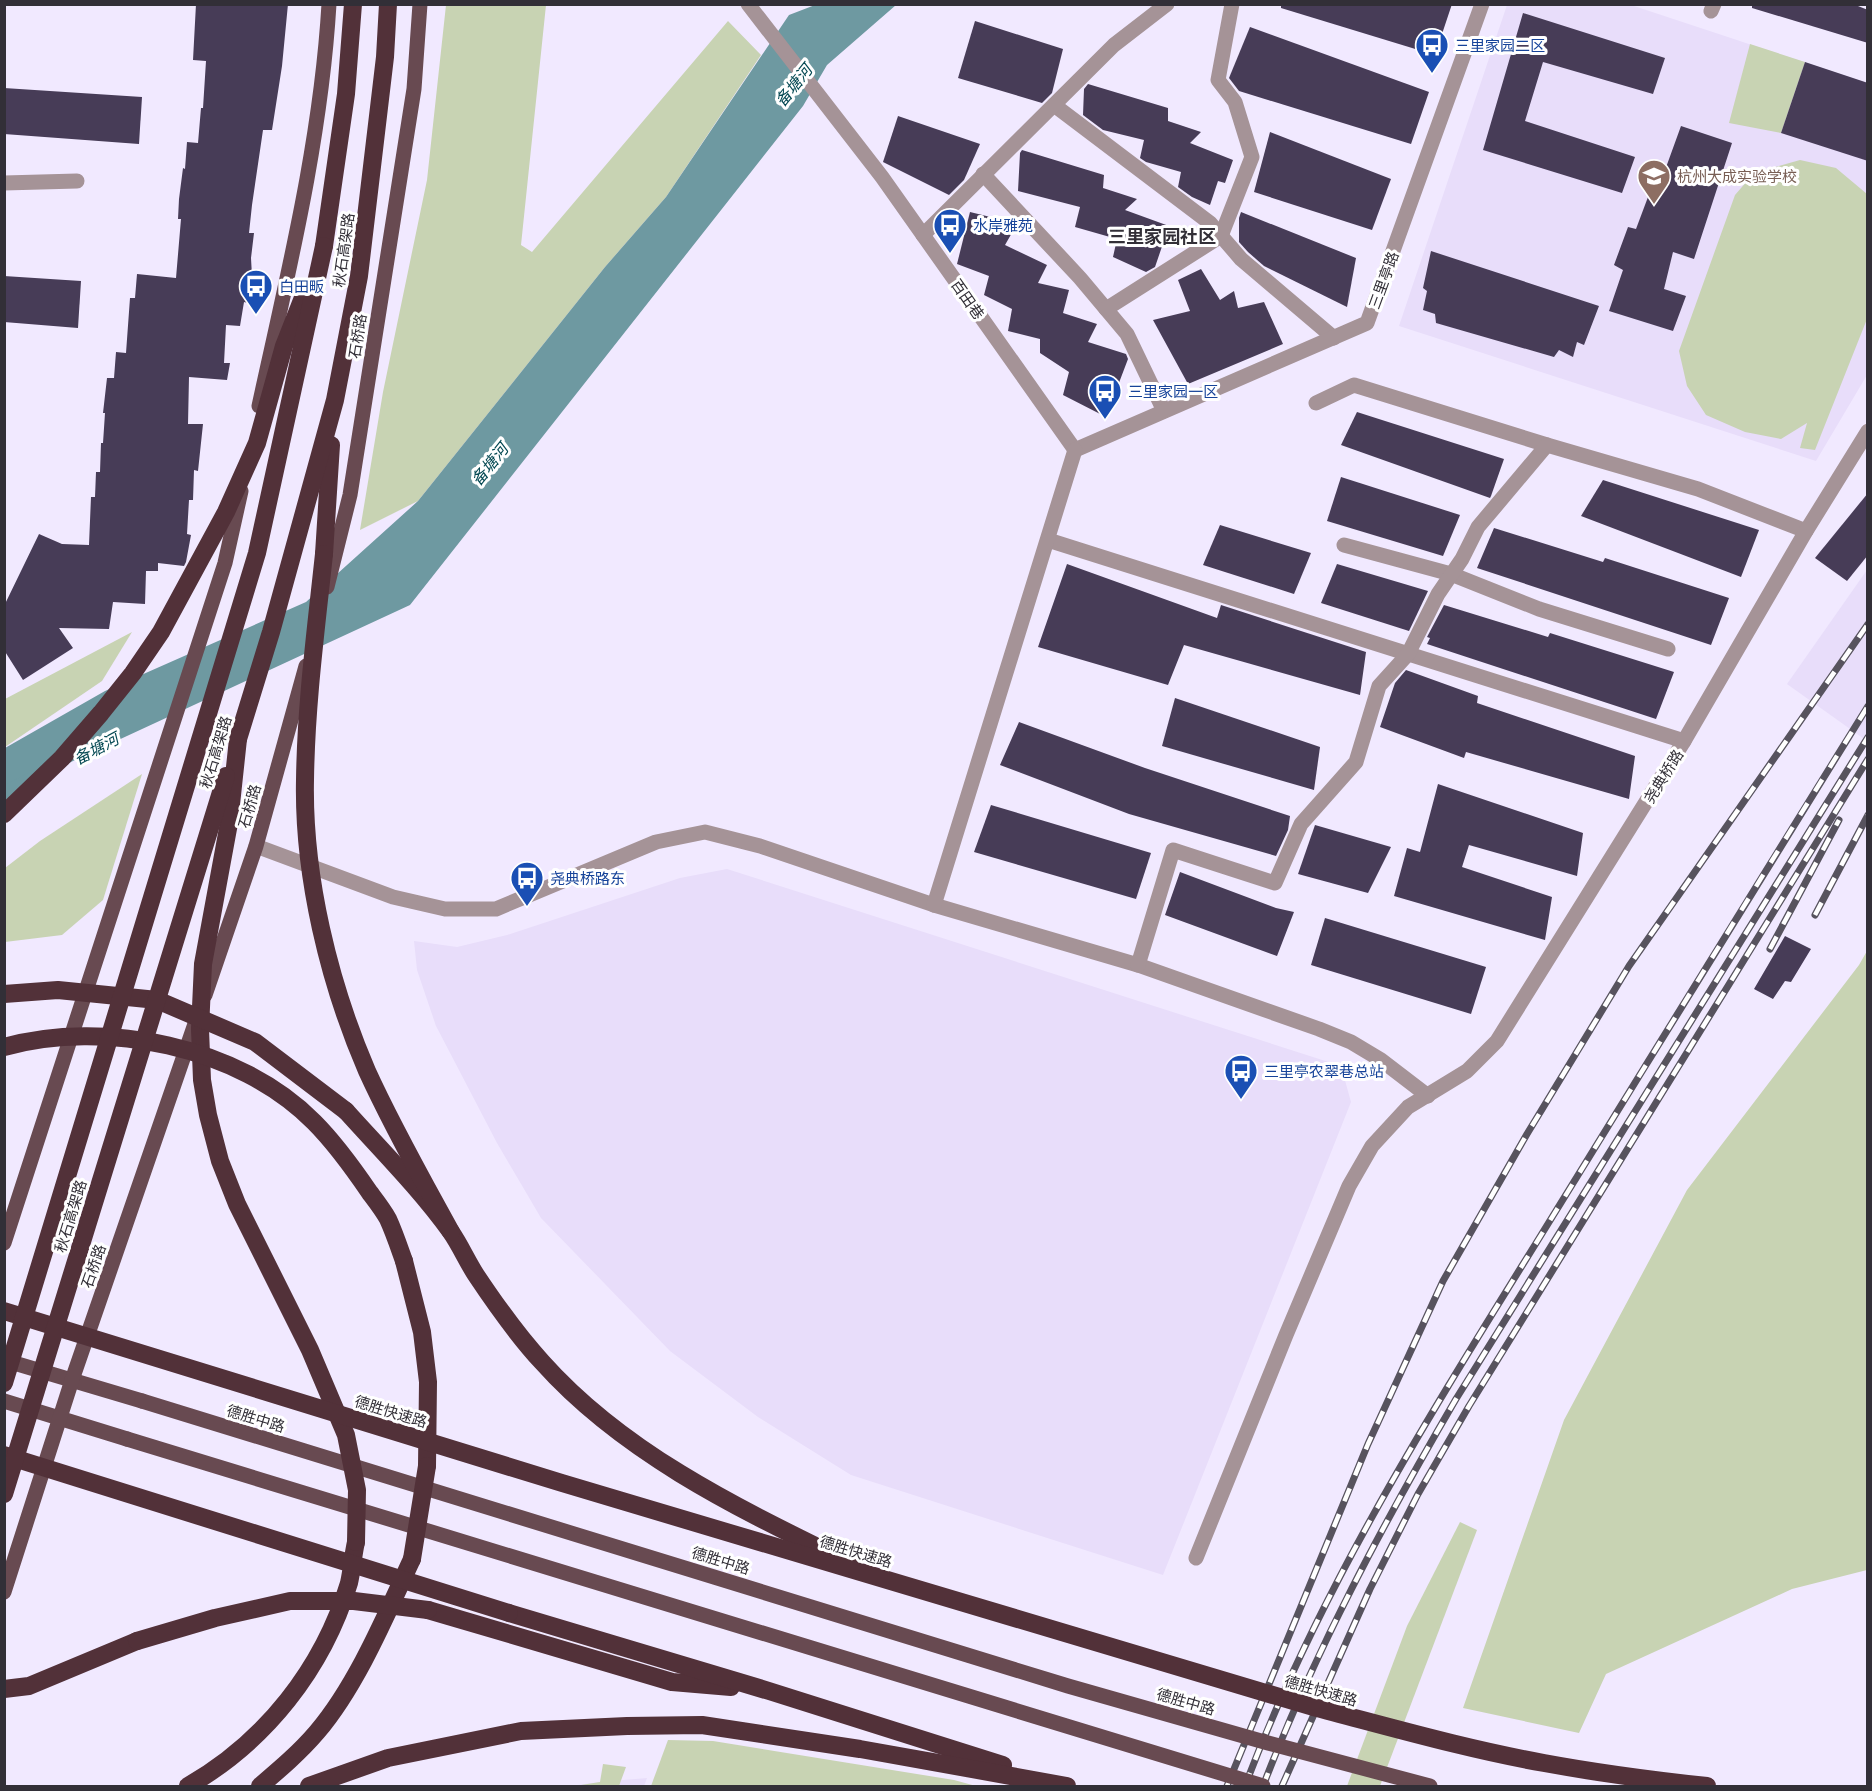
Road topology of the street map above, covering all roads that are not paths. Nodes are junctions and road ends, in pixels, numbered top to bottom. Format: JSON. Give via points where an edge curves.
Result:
{"nodes":[{"id":1,"x":328,"y":4,"type":"edge"},
{"id":2,"x":354,"y":4,"type":"edge"},
{"id":3,"x":388,"y":4,"type":"edge"},
{"id":4,"x":420,"y":4,"type":"edge"},
{"id":5,"x":748,"y":4,"type":"edge"},
{"id":6,"x":1167,"y":4,"type":"edge"},
{"id":7,"x":1232,"y":4,"type":"edge"},
{"id":8,"x":1482,"y":4,"type":"edge"},
{"id":9,"x":1054,"y":105,"type":"junction"},
{"id":10,"x":984,"y":174,"type":"junction"},
{"id":11,"x":77,"y":181,"type":"dead end"},
{"id":12,"x":4,"y":183,"type":"edge"},
{"id":13,"x":922,"y":235,"type":"junction"},
{"id":14,"x":1221,"y":236,"type":"junction"},
{"id":15,"x":324,"y":246,"type":"junction"},
{"id":16,"x":1106,"y":309,"type":"junction"},
{"id":17,"x":1334,"y":338,"type":"junction"},
{"id":18,"x":334,"y":400,"type":"junction"},
{"id":19,"x":1316,"y":403,"type":"dead end"},
{"id":20,"x":1164,"y":411,"type":"junction"},
{"id":21,"x":1868,"y":431,"type":"edge"},
{"id":22,"x":1547,"y":445,"type":"junction"},
{"id":23,"x":1075,"y":450,"type":"junction"},
{"id":24,"x":1806,"y":531,"type":"junction"},
{"id":25,"x":1048,"y":540,"type":"junction"},
{"id":26,"x":1344,"y":545,"type":"dead end"},
{"id":27,"x":1451,"y":574,"type":"junction"},
{"id":28,"x":1668,"y":649,"type":"dead end"},
{"id":29,"x":1408,"y":654,"type":"junction"},
{"id":30,"x":238,"y":739,"type":"junction"},
{"id":31,"x":1684,"y":741,"type":"junction"},
{"id":32,"x":4,"y":814,"type":"edge"},
{"id":33,"x":256,"y":846,"type":"junction"},
{"id":34,"x":934,"y":905,"type":"junction"},
{"id":35,"x":1138,"y":965,"type":"junction"},
{"id":36,"x":4,"y":994,"type":"edge"},
{"id":37,"x":4,"y":1047,"type":"edge"},
{"id":38,"x":1428,"y":1096,"type":"junction"},
{"id":39,"x":451,"y":1232,"type":"junction"},
{"id":40,"x":4,"y":1243,"type":"edge"},
{"id":41,"x":4,"y":1311,"type":"edge"},
{"id":42,"x":4,"y":1360,"type":"edge"},
{"id":43,"x":72,"y":1380,"type":"junction"},
{"id":44,"x":4,"y":1383,"type":"edge"},
{"id":45,"x":4,"y":1401,"type":"edge"},
{"id":46,"x":60,"y":1418,"type":"junction"},
{"id":47,"x":4,"y":1455,"type":"edge"},
{"id":48,"x":4,"y":1494,"type":"edge"},
{"id":49,"x":1196,"y":1558,"type":"dead end"},
{"id":50,"x":873,"y":1575,"type":"junction"},
{"id":51,"x":4,"y":1592,"type":"edge"},
{"id":52,"x":4,"y":1689,"type":"edge"},
{"id":53,"x":769,"y":1691,"type":"junction"},
{"id":54,"x":188,"y":1786,"type":"edge"},
{"id":55,"x":260,"y":1786,"type":"edge"},
{"id":56,"x":309,"y":1786,"type":"edge"},
{"id":57,"x":1069,"y":1786,"type":"edge"},
{"id":58,"x":1263,"y":1786,"type":"edge"},
{"id":59,"x":1430,"y":1786,"type":"edge"},
{"id":60,"x":1707,"y":1786,"type":"edge"}],
"edges":[{"from":1,"to":40,"type":"main road","via":[[303,205],[225,563]]},
{"from":2,"to":15,"type":"highway","name":"秋石高架路","via":[[346,94]]},
{"from":3,"to":18,"type":"highway","name":"秋石高架路","via":[[359,276]]},
{"from":4,"to":33,"type":"main road","name":"石桥路","bridge":true,"via":[[411,109],[351,495]]},
{"from":5,"to":13,"type":"street","name":"百田巷"},
{"from":6,"to":9,"type":"street","via":[[1114,45]]},
{"from":7,"to":14,"type":"street","via":[[1218,80],[1235,102],[1252,157]]},
{"from":8,"to":17,"type":"street","name":"三里亭路","via":[[1368,323]]},
{"from":9,"to":10,"type":"street"},
{"from":9,"to":14,"type":"street","via":[[1210,223]]},
{"from":10,"to":13,"type":"street"},
{"from":10,"to":16,"type":"street"},
{"from":11,"to":12,"type":"street"},
{"from":13,"to":23,"type":"street","name":"百田巷"},
{"from":14,"to":16,"type":"street"},
{"from":14,"to":17,"type":"street","via":[[1241,259]]},
{"from":15,"to":32,"type":"highway","bridge":true,"via":[[284,346],[256,443],[226,512],[161,632],[101,713],[62,758]]},
{"from":15,"to":44,"type":"highway","name":"秋石高架路","bridge":true,"via":[[257,553]]},
{"from":16,"to":20,"type":"street","via":[[1127,334]]},
{"from":17,"to":20,"type":"street","name":"三里亭路"},
{"from":18,"to":30,"type":"highway","name":"秋石高架路"},
{"from":18,"to":39,"type":"highway","bridge":true,"via":[[308,715],[308,851],[332,972],[355,1039],[390,1119]]},
{"from":19,"to":22,"type":"street","via":[[1354,385]]},
{"from":20,"to":23,"type":"street","name":"三里亭路"},
{"from":21,"to":24,"type":"street","name":"尧典桥路"},
{"from":22,"to":24,"type":"street","via":[[1698,489]]},
{"from":22,"to":27,"type":"street","via":[[1478,527]]},
{"from":23,"to":25,"type":"street"},
{"from":24,"to":31,"type":"street","name":"尧典桥路"},
{"from":25,"to":29,"type":"street"},
{"from":25,"to":34,"type":"street"},
{"from":26,"to":27,"type":"street"},
{"from":27,"to":28,"type":"street","via":[[1539,609]]},
{"from":27,"to":29,"type":"street"},
{"from":29,"to":31,"type":"street"},
{"from":29,"to":35,"type":"street","via":[[1379,686],[1356,762],[1301,824],[1275,883],[1173,850]]},
{"from":30,"to":48,"type":"highway","name":"秋石高架路","bridge":true},
{"from":30,"to":54,"type":"highway","bridge":true,"via":[[229,823],[203,964],[200,1029],[207,1115],[237,1204],[310,1350],[346,1435],[357,1490],[356,1542],[349,1582],[331,1629],[286,1704],[217,1770]]},
{"from":31,"to":38,"type":"street","name":"尧典桥路","via":[[1497,1041],[1467,1071]]},
{"from":33,"to":34,"type":"street","via":[[393,897],[446,909],[496,909],[656,842],[705,832],[760,846]]},
{"from":33,"to":43,"type":"main road","name":"石桥路"},
{"from":34,"to":35,"type":"street"},
{"from":35,"to":38,"type":"street","via":[[1351,1042]]},
{"from":36,"to":39,"type":"highway","bridge":true,"via":[[58,990],[157,1000],[255,1042],[346,1111]]},
{"from":37,"to":55,"type":"highway","bridge":true,"via":[[28,1040],[81,1035],[125,1038],[176,1048],[247,1074],[313,1120],[351,1164],[387,1219],[404,1261],[422,1332],[429,1382],[427,1466],[412,1558],[349,1685],[318,1731]]},
{"from":38,"to":49,"type":"street","name":"尧典桥路","via":[[1408,1107],[1372,1146],[1349,1186]]},
{"from":39,"to":50,"type":"highway","bridge":true,"via":[[505,1318],[542,1363],[588,1408],[655,1458],[708,1490]]},
{"from":41,"to":50,"type":"highway","name":"德胜快速路","bridge":true},
{"from":42,"to":43,"type":"main road","name":"德胜中路"},
{"from":43,"to":46,"type":"main road","name":"石桥路"},
{"from":43,"to":59,"type":"main road","name":"德胜中路","bridge":true,"via":[[1057,1682]]},
{"from":45,"to":46,"type":"main road"},
{"from":46,"to":51,"type":"main road","name":"石桥路"},
{"from":46,"to":58,"type":"main road","bridge":true},
{"from":47,"to":53,"type":"highway","bridge":true},
{"from":50,"to":60,"type":"highway","name":"德胜快速路","bridge":true,"via":[[1313,1707],[1435,1739],[1543,1763]]},
{"from":52,"to":53,"type":"highway","bridge":true,"via":[[29,1686],[137,1641],[215,1618],[290,1601],[354,1601],[428,1610],[672,1682]]},
{"from":53,"to":57,"type":"highway"},
{"from":56,"to":57,"type":"highway","via":[[388,1758],[521,1731],[692,1725],[860,1749]]}]}
